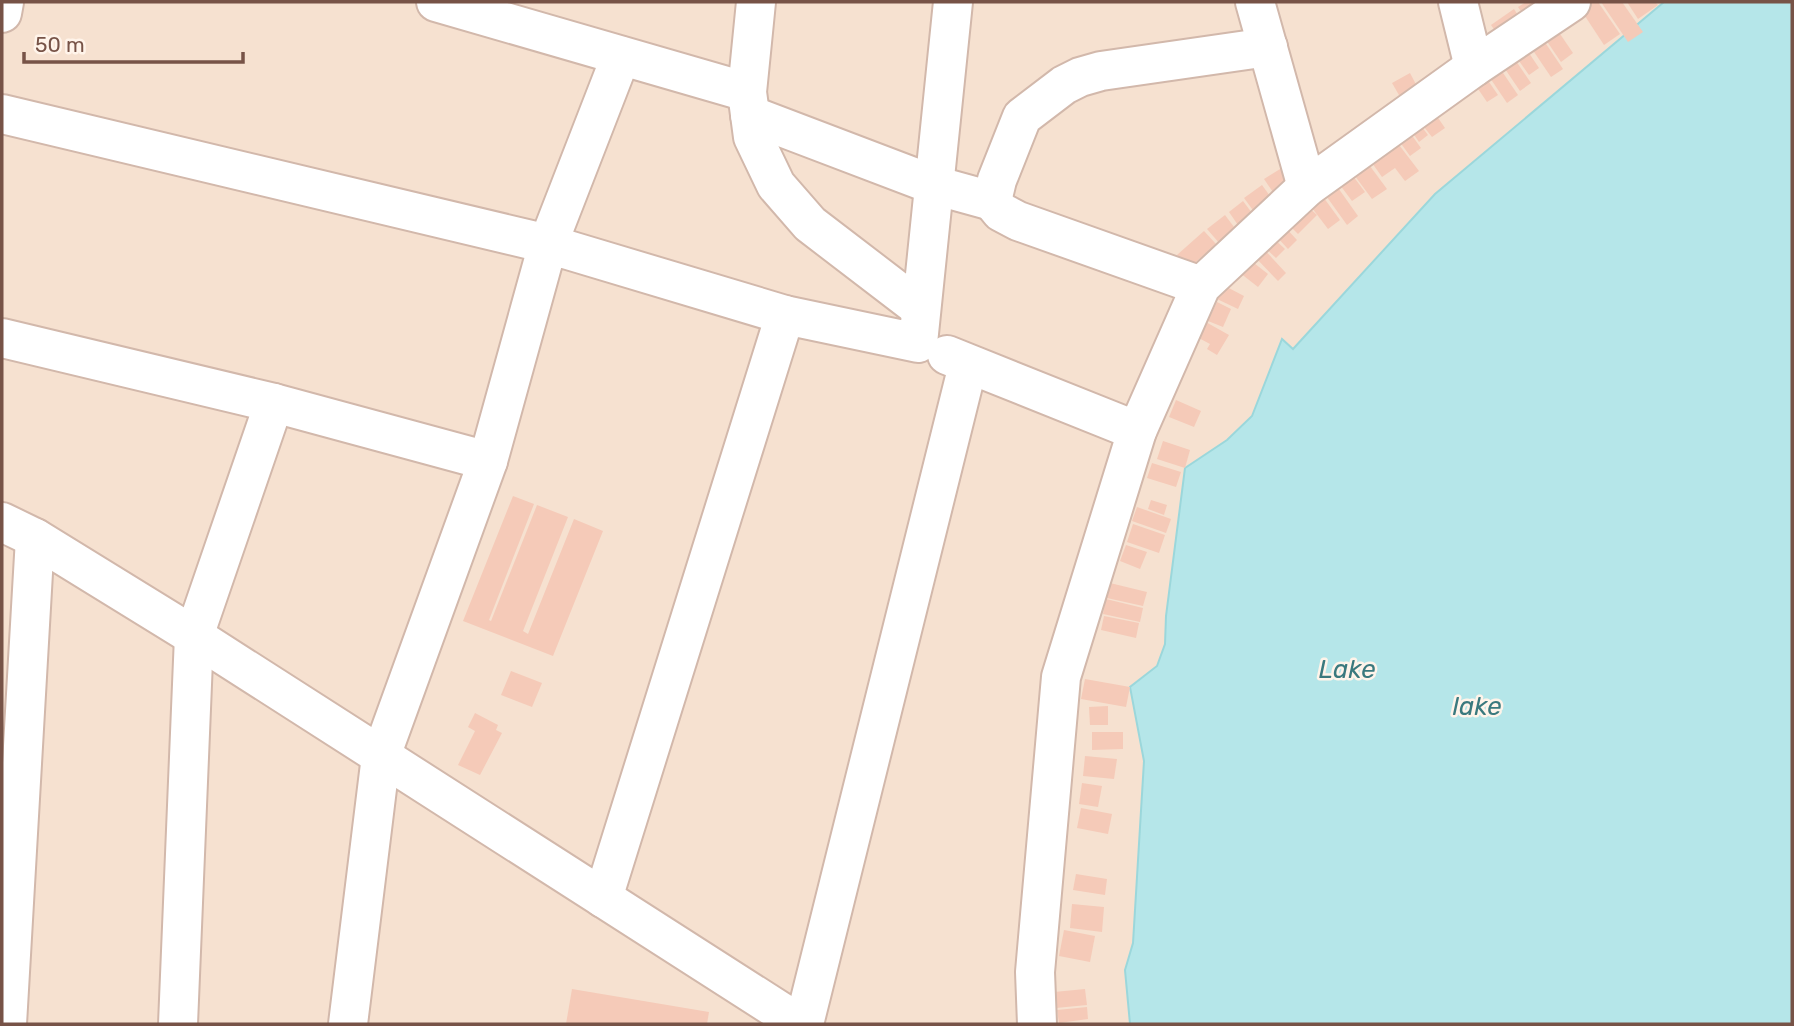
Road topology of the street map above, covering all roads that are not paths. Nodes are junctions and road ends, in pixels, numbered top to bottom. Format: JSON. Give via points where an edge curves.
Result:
{"nodes":[{"id":1,"x":4,"y":2,"type":"edge"},
{"id":2,"x":436,"y":2,"type":"edge"},
{"id":3,"x":756,"y":2,"type":"edge"},
{"id":4,"x":953,"y":2,"type":"edge"},
{"id":5,"x":1255,"y":2,"type":"edge"},
{"id":6,"x":1458,"y":2,"type":"edge"},
{"id":7,"x":1571,"y":2,"type":"edge"},
{"id":8,"x":2,"y":13,"type":"edge"},
{"id":9,"x":1268,"y":47,"type":"junction"},
{"id":10,"x":621,"y":56,"type":"junction"},
{"id":11,"x":1474,"y":67,"type":"junction"},
{"id":12,"x":748,"y":103,"type":"junction"},
{"id":13,"x":2,"y":114,"type":"edge"},
{"id":14,"x":934,"y":185,"type":"junction"},
{"id":15,"x":1307,"y":187,"type":"junction"},
{"id":16,"x":992,"y":201,"type":"junction"},
{"id":17,"x":548,"y":244,"type":"junction"},
{"id":18,"x":1201,"y":286,"type":"junction"},
{"id":19,"x":785,"y":314,"type":"junction"},
{"id":20,"x":919,"y":326,"type":"junction"},
{"id":21,"x":2,"y":338,"type":"edge"},
{"id":22,"x":968,"y":365,"type":"junction"},
{"id":23,"x":274,"y":403,"type":"junction"},
{"id":24,"x":1136,"y":431,"type":"junction"},
{"id":25,"x":488,"y":461,"type":"junction"},
{"id":26,"x":18,"y":530,"type":"edge"},
{"id":27,"x":194,"y":636,"type":"junction"},
{"id":28,"x":381,"y":756,"type":"junction"},
{"id":29,"x":603,"y":898,"type":"junction"},
{"id":30,"x":7,"y":1024,"type":"edge"},
{"id":31,"x":178,"y":1024,"type":"edge"},
{"id":32,"x":348,"y":1024,"type":"edge"},
{"id":33,"x":802,"y":1024,"type":"edge"},
{"id":34,"x":1037,"y":1024,"type":"edge"}],
"edges":[{"from":1,"to":8,"type":"street"},
{"from":2,"to":10,"type":"street"},
{"from":3,"to":12,"type":"street"},
{"from":4,"to":14,"type":"street"},
{"from":5,"to":9,"type":"street"},
{"from":6,"to":11,"type":"street"},
{"from":7,"to":11,"type":"street"},
{"from":9,"to":15,"type":"street"},
{"from":9,"to":16,"type":"street","via":[[1101,71],[1064,85],[1022,117]]},
{"from":10,"to":12,"type":"street"},
{"from":10,"to":17,"type":"street"},
{"from":11,"to":15,"type":"street"},
{"from":12,"to":14,"type":"street"},
{"from":12,"to":20,"type":"street","via":[[753,137],[776,185],[810,224]]},
{"from":13,"to":17,"type":"street"},
{"from":14,"to":16,"type":"street"},
{"from":14,"to":20,"type":"street"},
{"from":15,"to":18,"type":"street"},
{"from":16,"to":18,"type":"street","via":[[1018,221]]},
{"from":17,"to":19,"type":"street"},
{"from":17,"to":25,"type":"street"},
{"from":18,"to":24,"type":"street"},
{"from":19,"to":20,"type":"street"},
{"from":19,"to":29,"type":"street"},
{"from":20,"to":22,"type":"street"},
{"from":21,"to":23,"type":"street"},
{"from":22,"to":24,"type":"street"},
{"from":22,"to":33,"type":"street"},
{"from":23,"to":25,"type":"street"},
{"from":23,"to":27,"type":"street"},
{"from":24,"to":34,"type":"street","via":[[1062,677],[1035,972]]},
{"from":25,"to":28,"type":"street"},
{"from":26,"to":27,"type":"street"},
{"from":26,"to":30,"type":"street"},
{"from":27,"to":28,"type":"street"},
{"from":27,"to":31,"type":"street"},
{"from":28,"to":29,"type":"street"},
{"from":28,"to":32,"type":"street"},
{"from":29,"to":33,"type":"street"}]}
